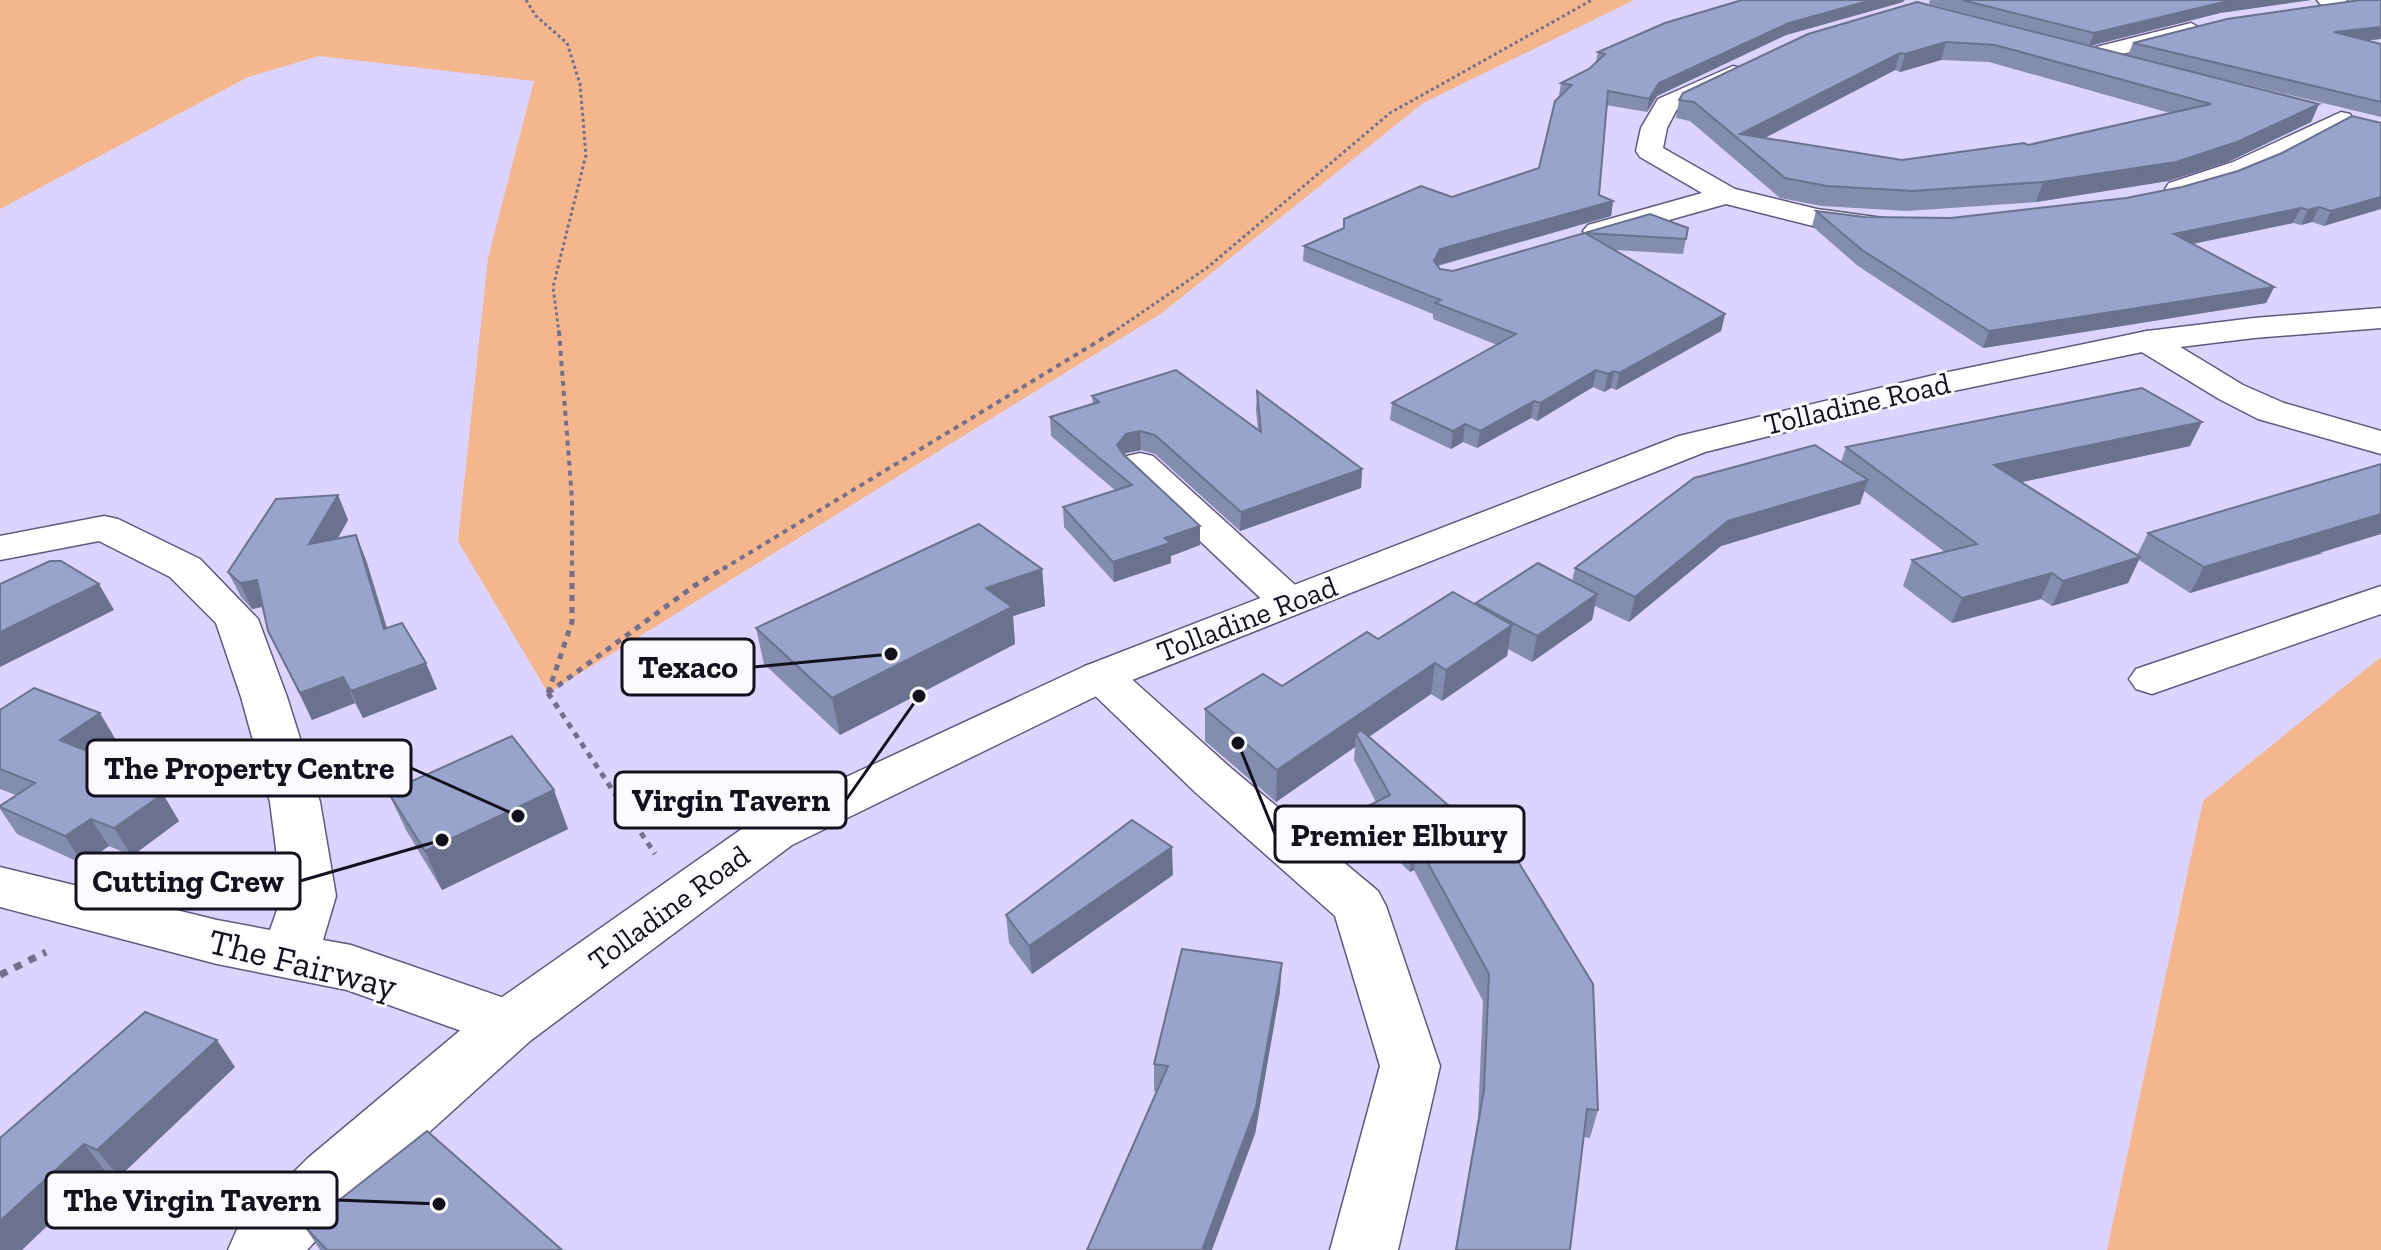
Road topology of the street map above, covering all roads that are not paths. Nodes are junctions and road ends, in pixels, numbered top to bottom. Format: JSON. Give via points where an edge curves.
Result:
{"nodes":[{"id":1,"x":2364,"y":2,"type":"edge"},
{"id":2,"x":2326,"y":5,"type":"edge"},
{"id":3,"x":2206,"y":25,"type":"edge"},
{"id":4,"x":2061,"y":48,"type":"edge"},
{"id":5,"x":2088,"y":56,"type":"junction"},
{"id":6,"x":1753,"y":63,"type":"edge"},
{"id":7,"x":2131,"y":67,"type":"edge"},
{"id":8,"x":2314,"y":112,"type":"edge"},
{"id":9,"x":2341,"y":119,"type":"junction"},
{"id":10,"x":2369,"y":125,"type":"edge"},
{"id":11,"x":2162,"y":194,"type":"edge"},
{"id":12,"x":1725,"y":195,"type":"junction"},
{"id":13,"x":1904,"y":225,"type":"edge"},
{"id":14,"x":1573,"y":238,"type":"edge"},
{"id":15,"x":2381,"y":318,"type":"edge"},
{"id":16,"x":2147,"y":341,"type":"junction"},
{"id":17,"x":2381,"y":443,"type":"edge"},
{"id":18,"x":1140,"y":464,"type":"dead end"},
{"id":19,"x":0,"y":548,"type":"edge"},
{"id":20,"x":2381,"y":599,"type":"edge"},
{"id":21,"x":1289,"y":602,"type":"junction"},
{"id":22,"x":1101,"y":676,"type":"junction"},
{"id":23,"x":2152,"y":679,"type":"dead end"},
{"id":24,"x":0,"y":887,"type":"edge"},
{"id":25,"x":290,"y":956,"type":"junction"},
{"id":26,"x":509,"y":1024,"type":"junction"},
{"id":27,"x":262,"y":1250,"type":"edge"},
{"id":28,"x":1364,"y":1250,"type":"edge"}],
"edges":[{"from":1,"to":2,"type":"street"},
{"from":3,"to":5,"type":"street"},
{"from":4,"to":5,"type":"street"},
{"from":5,"to":7,"type":"street"},
{"from":6,"to":12,"type":"street","via":[[1667,104],[1649,151]]},
{"from":8,"to":9,"type":"street"},
{"from":9,"to":10,"type":"street"},
{"from":9,"to":11,"type":"street","via":[[2279,154]]},
{"from":12,"to":13,"type":"street","via":[[1817,218]]},
{"from":12,"to":14,"type":"street"},
{"from":15,"to":16,"type":"street","name":"Tolladine Road"},
{"from":16,"to":17,"type":"street","via":[[2271,411]]},
{"from":16,"to":21,"type":"street","name":"Tolladine Road","via":[[1934,385],[1692,444]]},
{"from":18,"to":21,"type":"street"},
{"from":19,"to":25,"type":"street","via":[[104,528],[185,568],[236,619],[295,802],[309,896]]},
{"from":20,"to":23,"type":"street"},
{"from":21,"to":22,"type":"street","name":"Tolladine Road"},
{"from":22,"to":26,"type":"street","name":"Tolladine Road","via":[[774,832]]},
{"from":22,"to":28,"type":"street","via":[[1359,906],[1410,1066]]},
{"from":24,"to":25,"type":"street","name":"The Fairway"},
{"from":25,"to":26,"type":"street","name":"The Fairway","via":[[351,968]]},
{"from":26,"to":27,"type":"street","name":"Tolladine Road","via":[[331,1179]]}]}
